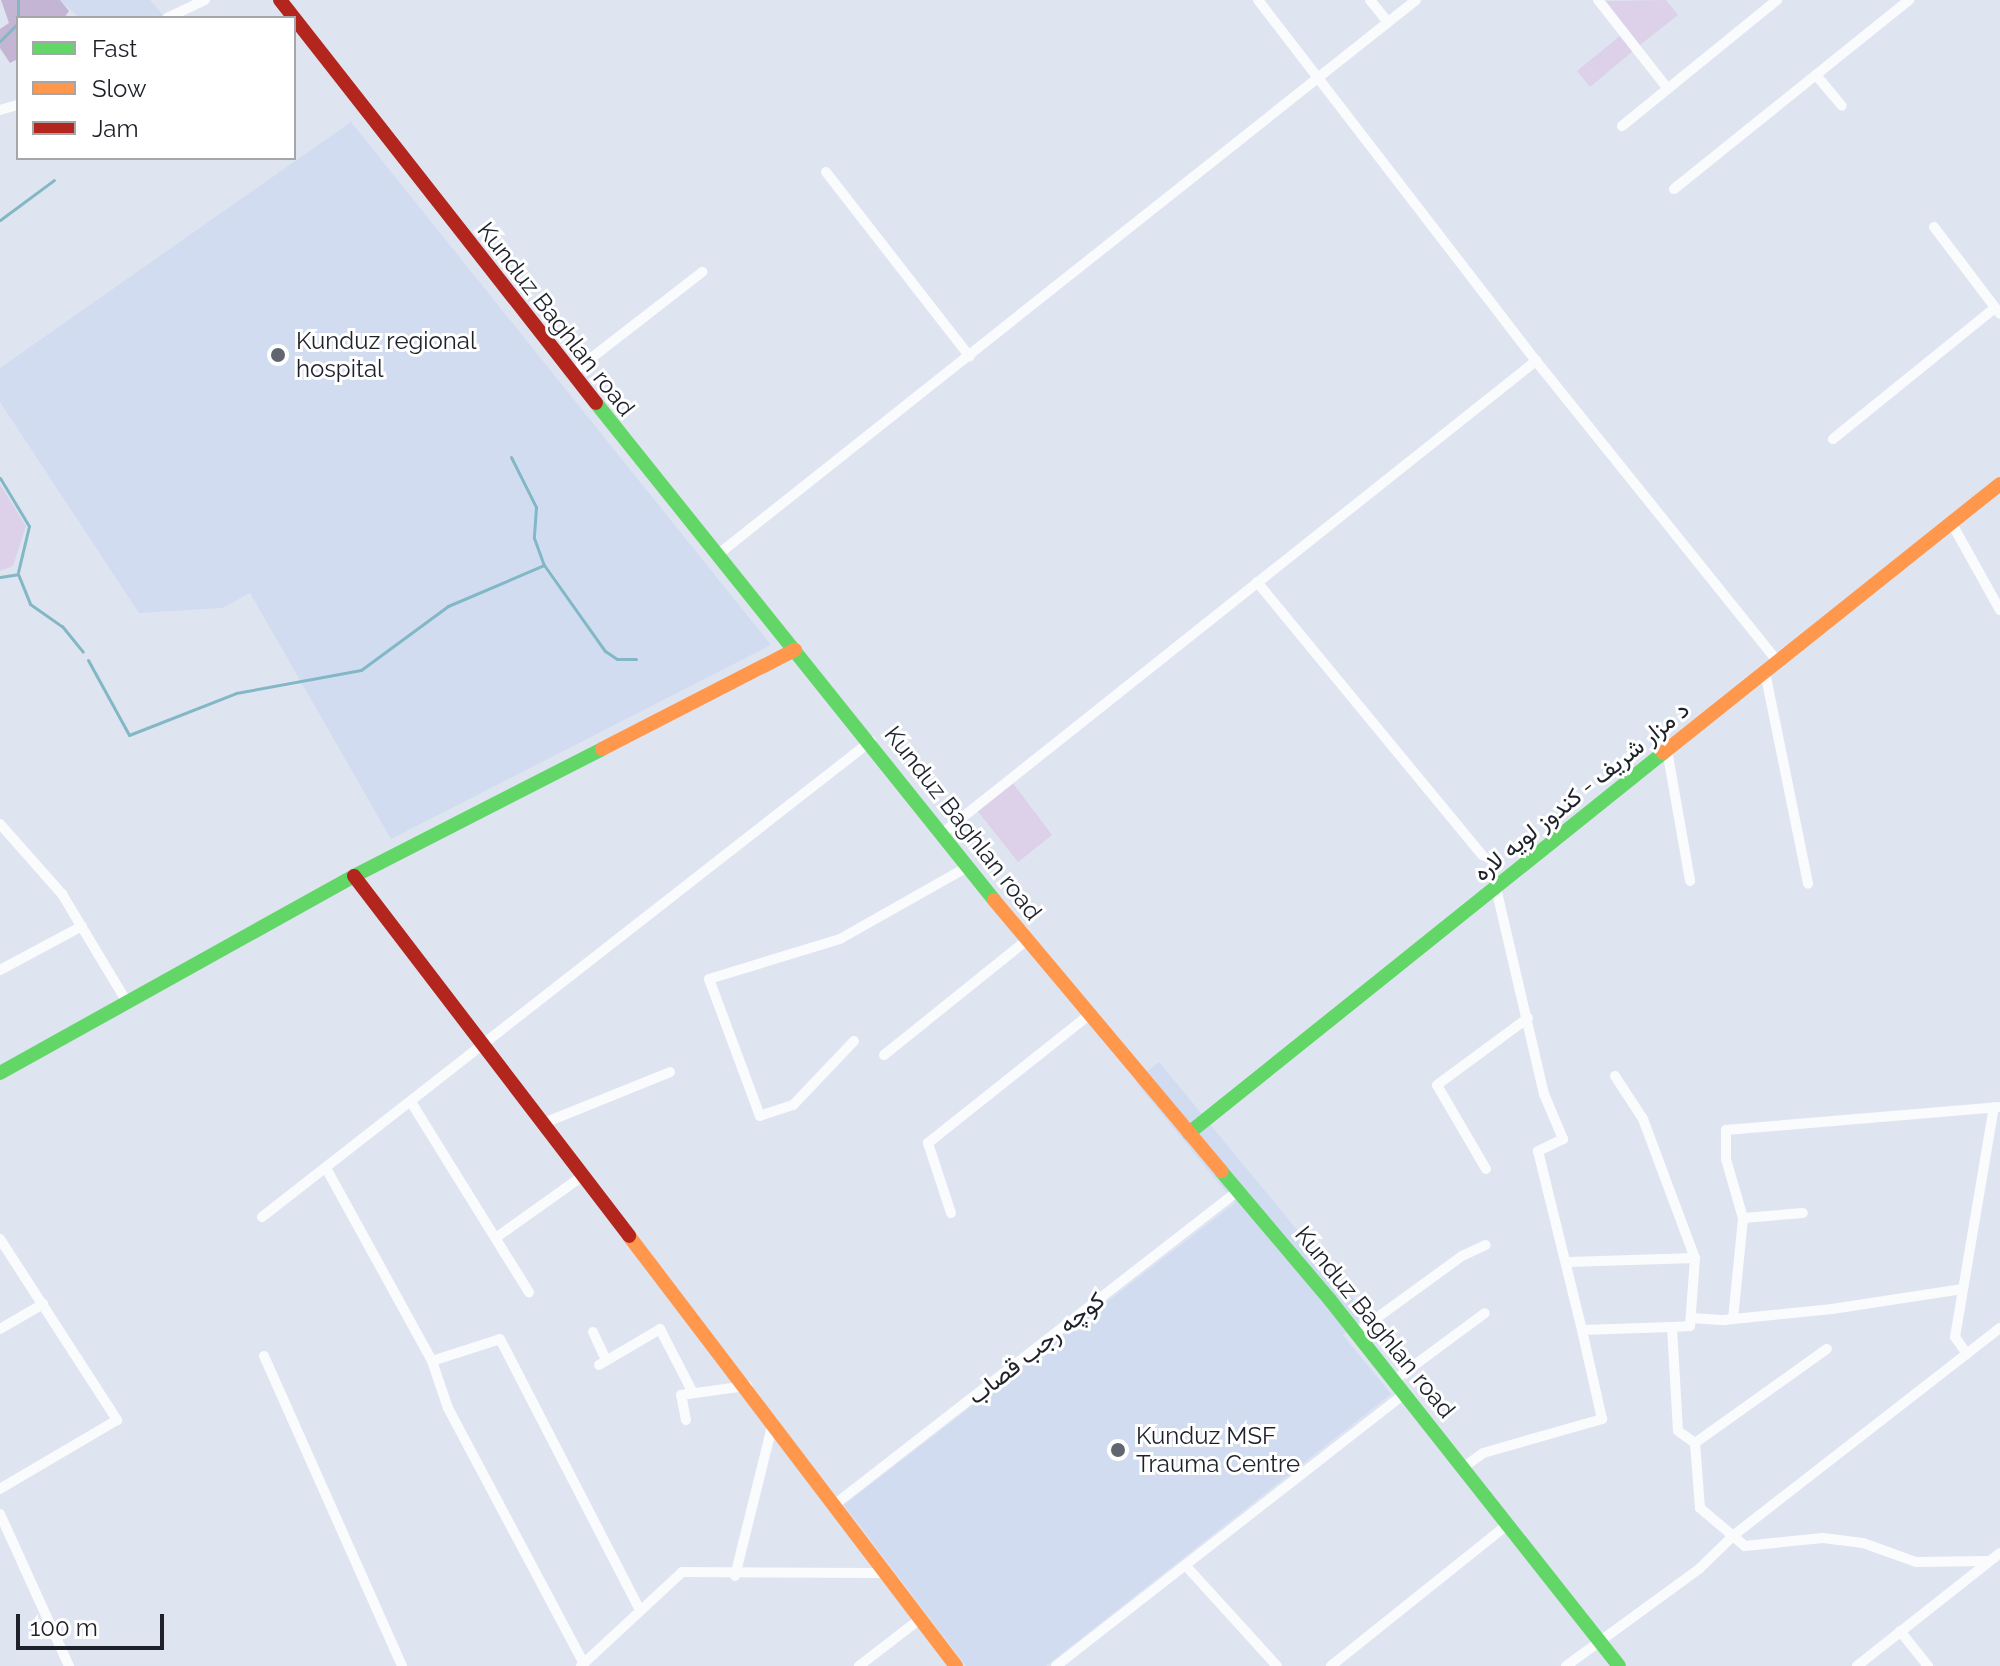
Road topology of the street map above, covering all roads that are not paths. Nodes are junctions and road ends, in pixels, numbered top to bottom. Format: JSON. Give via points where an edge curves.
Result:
{"nodes":[{"id":1,"x":205,"y":0,"type":"edge"},
{"id":2,"x":280,"y":0,"type":"edge"},
{"id":3,"x":1258,"y":0,"type":"edge"},
{"id":4,"x":1370,"y":0,"type":"edge"},
{"id":5,"x":1416,"y":0,"type":"edge"},
{"id":6,"x":1598,"y":0,"type":"edge"},
{"id":7,"x":1777,"y":0,"type":"edge"},
{"id":8,"x":1909,"y":0,"type":"edge"},
{"id":9,"x":171,"y":16,"type":"edge"},
{"id":10,"x":292,"y":16,"type":"edge"},
{"id":11,"x":296,"y":21,"type":"edge"},
{"id":12,"x":1388,"y":22,"type":"junction"},
{"id":13,"x":1816,"y":75,"type":"junction"},
{"id":14,"x":1316,"y":80,"type":"junction"},
{"id":15,"x":1668,"y":89,"type":"junction"},
{"id":16,"x":1842,"y":106,"type":"dead end"},
{"id":17,"x":1622,"y":126,"type":"dead end"},
{"id":18,"x":826,"y":172,"type":"dead end"},
{"id":19,"x":1674,"y":189,"type":"dead end"},
{"id":20,"x":1934,"y":227,"type":"dead end"},
{"id":21,"x":702,"y":272,"type":"dead end"},
{"id":22,"x":1998,"y":311,"type":"edge"},
{"id":23,"x":970,"y":357,"type":"junction"},
{"id":24,"x":1536,"y":361,"type":"junction"},
{"id":25,"x":570,"y":374,"type":"junction"},
{"id":26,"x":1833,"y":439,"type":"dead end"},
{"id":27,"x":2000,"y":484,"type":"edge"},
{"id":28,"x":1951,"y":522,"type":"junction"},
{"id":29,"x":716,"y":556,"type":"junction"},
{"id":30,"x":1257,"y":582,"type":"junction"},
{"id":31,"x":2000,"y":610,"type":"edge"},
{"id":32,"x":795,"y":650,"type":"junction"},
{"id":33,"x":1778,"y":662,"type":"junction"},
{"id":34,"x":1765,"y":672,"type":"junction"},
{"id":35,"x":871,"y":741,"type":"junction"},
{"id":36,"x":1667,"y":750,"type":"junction"},
{"id":37,"x":0,"y":824,"type":"edge"},
{"id":38,"x":944,"y":832,"type":"junction"},
{"id":39,"x":1482,"y":855,"type":"dead end"},
{"id":40,"x":969,"y":866,"type":"junction"},
{"id":41,"x":354,"y":876,"type":"junction"},
{"id":42,"x":1690,"y":881,"type":"dead end"},
{"id":43,"x":1808,"y":884,"type":"dead end"},
{"id":44,"x":1496,"y":888,"type":"junction"},
{"id":45,"x":82,"y":926,"type":"junction"},
{"id":46,"x":1026,"y":941,"type":"junction"},
{"id":47,"x":0,"y":970,"type":"edge"},
{"id":48,"x":127,"y":1002,"type":"junction"},
{"id":49,"x":1089,"y":1015,"type":"junction"},
{"id":50,"x":1528,"y":1018,"type":"junction"},
{"id":51,"x":854,"y":1041,"type":"dead end"},
{"id":52,"x":484,"y":1043,"type":"junction"},
{"id":53,"x":884,"y":1055,"type":"dead end"},
{"id":54,"x":670,"y":1072,"type":"dead end"},
{"id":55,"x":0,"y":1073,"type":"edge"},
{"id":56,"x":1615,"y":1076,"type":"dead end"},
{"id":57,"x":411,"y":1102,"type":"junction"},
{"id":58,"x":1997,"y":1107,"type":"edge"},
{"id":59,"x":544,"y":1123,"type":"junction"},
{"id":60,"x":1189,"y":1133,"type":"junction"},
{"id":61,"x":326,"y":1168,"type":"junction"},
{"id":62,"x":1486,"y":1169,"type":"dead end"},
{"id":63,"x":584,"y":1175,"type":"junction"},
{"id":64,"x":1239,"y":1190,"type":"junction"},
{"id":65,"x":951,"y":1213,"type":"dead end"},
{"id":66,"x":1803,"y":1213,"type":"dead end"},
{"id":67,"x":262,"y":1217,"type":"dead end"},
{"id":68,"x":1743,"y":1218,"type":"junction"},
{"id":69,"x":497,"y":1237,"type":"junction"},
{"id":70,"x":0,"y":1239,"type":"edge"},
{"id":71,"x":1486,"y":1245,"type":"dead end"},
{"id":72,"x":1695,"y":1258,"type":"junction"},
{"id":73,"x":1568,"y":1262,"type":"junction"},
{"id":74,"x":1962,"y":1289,"type":"junction"},
{"id":75,"x":529,"y":1292,"type":"dead end"},
{"id":76,"x":43,"y":1304,"type":"junction"},
{"id":77,"x":1485,"y":1313,"type":"dead end"},
{"id":78,"x":1692,"y":1318,"type":"junction"},
{"id":79,"x":1733,"y":1319,"type":"junction"},
{"id":80,"x":1672,"y":1327,"type":"junction"},
{"id":81,"x":2000,"y":1328,"type":"edge"},
{"id":82,"x":0,"y":1329,"type":"edge"},
{"id":83,"x":1582,"y":1330,"type":"junction"},
{"id":84,"x":593,"y":1332,"type":"dead end"},
{"id":85,"x":1356,"y":1333,"type":"junction"},
{"id":86,"x":1827,"y":1349,"type":"dead end"},
{"id":87,"x":1967,"y":1354,"type":"junction"},
{"id":88,"x":264,"y":1356,"type":"dead end"},
{"id":89,"x":432,"y":1361,"type":"junction"},
{"id":90,"x":1393,"y":1381,"type":"junction"},
{"id":91,"x":747,"y":1386,"type":"junction"},
{"id":92,"x":693,"y":1393,"type":"junction"},
{"id":93,"x":1404,"y":1394,"type":"junction"},
{"id":94,"x":686,"y":1420,"type":"dead end"},
{"id":95,"x":774,"y":1420,"type":"junction"},
{"id":96,"x":1695,"y":1443,"type":"junction"},
{"id":97,"x":1464,"y":1467,"type":"junction"},
{"id":98,"x":0,"y":1489,"type":"edge"},
{"id":99,"x":834,"y":1505,"type":"junction"},
{"id":100,"x":0,"y":1514,"type":"edge"},
{"id":101,"x":1509,"y":1522,"type":"junction"},
{"id":102,"x":1734,"y":1535,"type":"junction"},
{"id":103,"x":2000,"y":1553,"type":"edge"},
{"id":104,"x":1988,"y":1561,"type":"junction"},
{"id":105,"x":1186,"y":1566,"type":"junction"},
{"id":106,"x":881,"y":1573,"type":"junction"},
{"id":107,"x":735,"y":1576,"type":"junction"},
{"id":108,"x":640,"y":1610,"type":"junction"},
{"id":109,"x":920,"y":1619,"type":"junction"},
{"id":110,"x":1900,"y":1631,"type":"junction"},
{"id":111,"x":1600,"y":1640,"type":"junction"},
{"id":112,"x":583,"y":1665,"type":"edge"},
{"id":113,"x":69,"y":1666,"type":"edge"},
{"id":114,"x":402,"y":1666,"type":"edge"},
{"id":115,"x":859,"y":1666,"type":"edge"},
{"id":116,"x":956,"y":1666,"type":"edge"},
{"id":117,"x":1056,"y":1666,"type":"edge"},
{"id":118,"x":1277,"y":1666,"type":"edge"},
{"id":119,"x":1331,"y":1666,"type":"edge"},
{"id":120,"x":1566,"y":1666,"type":"edge"},
{"id":121,"x":1619,"y":1666,"type":"edge"},
{"id":122,"x":1857,"y":1666,"type":"edge"},
{"id":123,"x":1928,"y":1666,"type":"edge"}],
"edges":[{"from":1,"to":9,"type":"street"},
{"from":2,"to":10,"type":"main road","name":"Kunduz Baghlan road"},
{"from":3,"to":14,"type":"street"},
{"from":4,"to":12,"type":"street"},
{"from":5,"to":12,"type":"street"},
{"from":6,"to":15,"type":"street"},
{"from":7,"to":15,"type":"street"},
{"from":8,"to":13,"type":"street"},
{"from":11,"to":25,"type":"main road","name":"Kunduz Baghlan road"},
{"from":12,"to":14,"type":"street"},
{"from":13,"to":16,"type":"street"},
{"from":13,"to":19,"type":"street"},
{"from":14,"to":23,"type":"street"},
{"from":14,"to":24,"type":"street"},
{"from":15,"to":17,"type":"street"},
{"from":18,"to":23,"type":"street"},
{"from":20,"to":22,"type":"street"},
{"from":21,"to":25,"type":"street"},
{"from":22,"to":26,"type":"street"},
{"from":23,"to":29,"type":"street"},
{"from":24,"to":30,"type":"street"},
{"from":24,"to":33,"type":"street"},
{"from":25,"to":29,"type":"main road","name":"Kunduz Baghlan road"},
{"from":27,"to":28,"type":"main road","name":"د مزار شریف - کندوز لویه لاره"},
{"from":28,"to":31,"type":"street"},
{"from":28,"to":33,"type":"main road","name":"د مزار شریف - کندوز لویه لاره"},
{"from":29,"to":32,"type":"main road","name":"Kunduz Baghlan road"},
{"from":30,"to":38,"type":"street"},
{"from":30,"to":39,"type":"street"},
{"from":32,"to":35,"type":"main road","name":"Kunduz Baghlan road"},
{"from":32,"to":41,"type":"main road"},
{"from":33,"to":34,"type":"main road","name":"د مزار شریف - کندوز لویه لاره"},
{"from":34,"to":36,"type":"main road","name":"د مزار شریف - کندوز لویه لاره"},
{"from":34,"to":43,"type":"street"},
{"from":35,"to":38,"type":"main road","name":"Kunduz Baghlan road"},
{"from":35,"to":52,"type":"street"},
{"from":36,"to":42,"type":"street"},
{"from":36,"to":44,"type":"main road","name":"د مزار شریف - کندوز لویه لاره"},
{"from":37,"to":45,"type":"street","via":[[54,883]]},
{"from":38,"to":40,"type":"main road","name":"Kunduz Baghlan road"},
{"from":40,"to":46,"type":"main road","name":"Kunduz Baghlan road"},
{"from":40,"to":51,"type":"street","via":[[840,939],[709,979],[760,1116],[793,1105]]},
{"from":41,"to":48,"type":"main road"},
{"from":41,"to":52,"type":"main road"},
{"from":44,"to":50,"type":"street"},
{"from":44,"to":60,"type":"main road","name":"د مزار شریف - کندوز لویه لاره"},
{"from":45,"to":47,"type":"street"},
{"from":45,"to":48,"type":"street"},
{"from":46,"to":49,"type":"main road","name":"Kunduz Baghlan road"},
{"from":46,"to":53,"type":"street"},
{"from":48,"to":55,"type":"main road"},
{"from":49,"to":60,"type":"main road","name":"Kunduz Baghlan road"},
{"from":49,"to":65,"type":"street","via":[[928,1143]]},
{"from":50,"to":62,"type":"street","via":[[1437,1085]]},
{"from":50,"to":73,"type":"street","via":[[1544,1094],[1563,1139],[1538,1151]]},
{"from":52,"to":57,"type":"street"},
{"from":52,"to":59,"type":"main road"},
{"from":54,"to":59,"type":"street"},
{"from":56,"to":72,"type":"street","via":[[1643,1119]]},
{"from":57,"to":61,"type":"street"},
{"from":57,"to":69,"type":"street"},
{"from":58,"to":68,"type":"street","via":[[1731,1127],[1725,1132],[1726,1159]]},
{"from":58,"to":74,"type":"street"},
{"from":59,"to":63,"type":"main road"},
{"from":60,"to":64,"type":"main road","name":"Kunduz Baghlan road"},
{"from":61,"to":67,"type":"street"},
{"from":61,"to":89,"type":"street"},
{"from":63,"to":69,"type":"street"},
{"from":63,"to":91,"type":"main road"},
{"from":64,"to":85,"type":"main road","name":"Kunduz Baghlan road"},
{"from":64,"to":99,"type":"street","name":"کوچه رجب قصاب"},
{"from":66,"to":68,"type":"street"},
{"from":68,"to":79,"type":"street"},
{"from":69,"to":75,"type":"street"},
{"from":70,"to":76,"type":"street"},
{"from":71,"to":85,"type":"street","via":[[1462,1256]]},
{"from":72,"to":73,"type":"street"},
{"from":72,"to":78,"type":"street"},
{"from":73,"to":83,"type":"street"},
{"from":74,"to":79,"type":"street"},
{"from":74,"to":87,"type":"street","via":[[1955,1337]]},
{"from":76,"to":82,"type":"street"},
{"from":76,"to":98,"type":"street","via":[[117,1420]]},
{"from":77,"to":90,"type":"street"},
{"from":78,"to":79,"type":"street"},
{"from":78,"to":80,"type":"street","via":[[1690,1326]]},
{"from":80,"to":83,"type":"street"},
{"from":80,"to":96,"type":"street","via":[[1678,1431]]},
{"from":81,"to":87,"type":"street"},
{"from":83,"to":97,"type":"street","via":[[1602,1419],[1483,1453]]},
{"from":84,"to":92,"type":"street","via":[[603,1362],[660,1329]]},
{"from":85,"to":90,"type":"main road","name":"Kunduz Baghlan road"},
{"from":86,"to":96,"type":"street"},
{"from":87,"to":102,"type":"street"},
{"from":88,"to":114,"type":"street"},
{"from":89,"to":108,"type":"street","via":[[500,1339]]},
{"from":89,"to":112,"type":"street","via":[[448,1408]]},
{"from":90,"to":93,"type":"main road","name":"Kunduz Baghlan road"},
{"from":91,"to":92,"type":"street"},
{"from":91,"to":95,"type":"main road"},
{"from":92,"to":94,"type":"street","via":[[681,1395]]},
{"from":93,"to":97,"type":"main road","name":"Kunduz Baghlan road"},
{"from":93,"to":105,"type":"street"},
{"from":95,"to":99,"type":"main road"},
{"from":95,"to":107,"type":"street"},
{"from":96,"to":102,"type":"street","via":[[1700,1508]]},
{"from":97,"to":101,"type":"main road","name":"Kunduz Baghlan road"},
{"from":99,"to":106,"type":"main road"},
{"from":100,"to":113,"type":"street"},
{"from":101,"to":111,"type":"main road","name":"Kunduz Baghlan road"},
{"from":101,"to":119,"type":"street"},
{"from":102,"to":104,"type":"street","via":[[1745,1546],[1823,1538],[1863,1543],[1916,1562]]},
{"from":102,"to":111,"type":"street","via":[[1699,1569]]},
{"from":103,"to":104,"type":"street"},
{"from":104,"to":110,"type":"street"},
{"from":105,"to":117,"type":"street"},
{"from":105,"to":118,"type":"street"},
{"from":106,"to":107,"type":"street"},
{"from":106,"to":109,"type":"main road"},
{"from":107,"to":108,"type":"street","via":[[682,1572]]},
{"from":108,"to":112,"type":"street"},
{"from":109,"to":115,"type":"street"},
{"from":109,"to":116,"type":"main road"},
{"from":110,"to":122,"type":"street"},
{"from":110,"to":123,"type":"street"},
{"from":111,"to":120,"type":"street"},
{"from":111,"to":121,"type":"main road","name":"Kunduz Baghlan road"}]}
